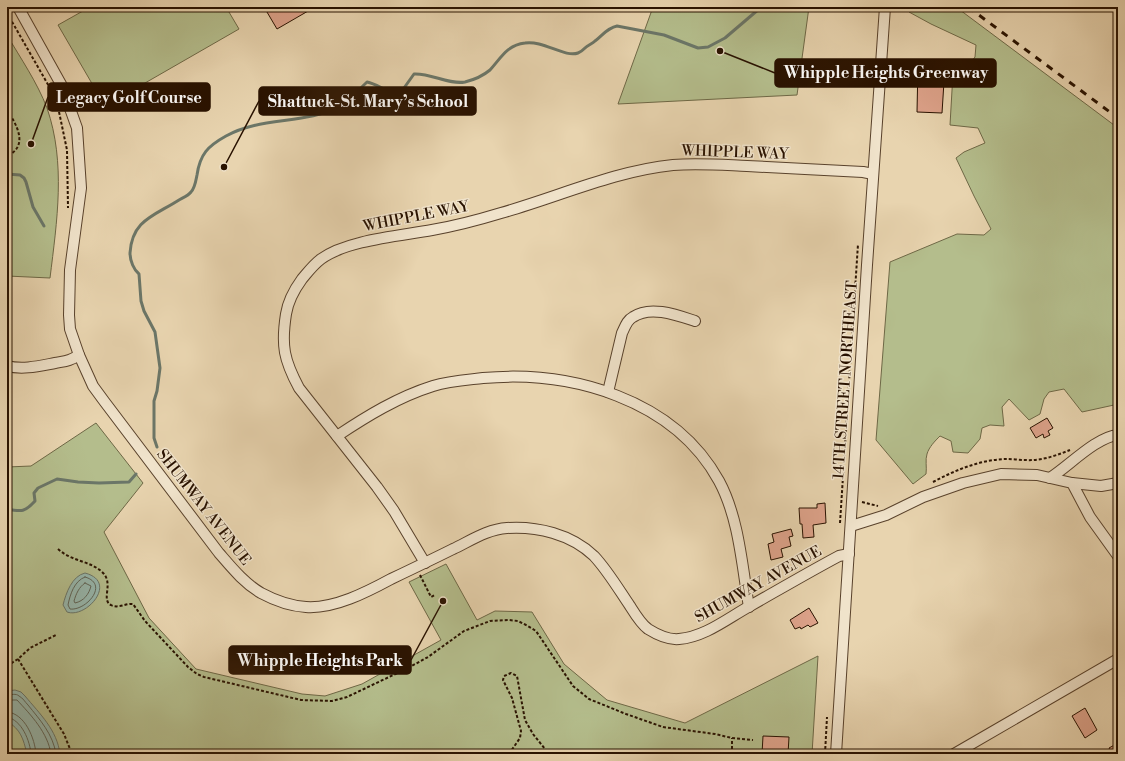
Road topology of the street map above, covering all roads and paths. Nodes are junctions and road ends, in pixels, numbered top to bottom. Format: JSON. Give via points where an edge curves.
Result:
{"nodes":[{"id":1,"x":18,"y":7,"type":"edge"},
{"id":2,"x":885,"y":7,"type":"edge"},
{"id":3,"x":7,"y":110,"type":"edge"},
{"id":4,"x":7,"y":156,"type":"edge"},
{"id":5,"x":873,"y":174,"type":"junction"},
{"id":6,"x":695,"y":321,"type":"dead end"},
{"id":7,"x":79,"y":355,"type":"junction"},
{"id":8,"x":7,"y":366,"type":"edge"},
{"id":9,"x":608,"y":392,"type":"junction"},
{"id":10,"x":1118,"y":435,"type":"edge"},
{"id":11,"x":337,"y":436,"type":"junction"},
{"id":12,"x":1050,"y":478,"type":"junction"},
{"id":13,"x":1072,"y":483,"type":"junction"},
{"id":14,"x":1118,"y":483,"type":"edge"},
{"id":15,"x":851,"y":526,"type":"junction"},
{"id":16,"x":58,"y":549,"type":"dead end"},
{"id":17,"x":849,"y":554,"type":"junction"},
{"id":18,"x":1118,"y":556,"type":"edge"},
{"id":19,"x":425,"y":563,"type":"junction"},
{"id":20,"x":748,"y":607,"type":"junction"},
{"id":21,"x":56,"y":635,"type":"dead end"},
{"id":22,"x":18,"y":659,"type":"junction"},
{"id":23,"x":1118,"y":659,"type":"edge"},
{"id":24,"x":7,"y":666,"type":"edge"},
{"id":25,"x":732,"y":738,"type":"junction"},
{"id":26,"x":753,"y":740,"type":"dead end"},
{"id":27,"x":72,"y":754,"type":"edge"},
{"id":28,"x":509,"y":754,"type":"edge"},
{"id":29,"x":549,"y":754,"type":"edge"},
{"id":30,"x":732,"y":754,"type":"edge"},
{"id":31,"x":836,"y":754,"type":"edge"},
{"id":32,"x":954,"y":754,"type":"edge"}],
"edges":[{"from":1,"to":7,"type":"street","name":"SHUMWAY AVENUE","via":[[62,86],[78,128],[81,188],[70,270],[69,302],[70,329]]},
{"from":2,"to":5,"type":"street","name":"14TH STREET NORTHEAST"},
{"from":3,"to":4,"type":"path","via":[[20,140],[16,150]]},
{"from":5,"to":11,"type":"street","name":"WHIPPLE WAY","via":[[702,164],[648,168],[486,217],[443,228],[354,244],[337,250],[322,258],[310,269],[291,296],[286,309],[283,341],[288,365],[299,388]]},
{"from":5,"to":15,"type":"street","name":"14TH STREET NORTHEAST"},
{"from":6,"to":9,"type":"street","via":[[671,313],[648,311],[632,317],[622,333]]},
{"from":7,"to":8,"type":"street","via":[[70,361],[42,366]]},
{"from":7,"to":19,"type":"street","name":"SHUMWAY AVENUE","via":[[93,386],[219,553],[243,579],[261,593],[290,604],[321,606],[360,595]]},
{"from":9,"to":11,"type":"street","via":[[531,377],[462,380],[406,396],[379,409]]},
{"from":9,"to":20,"type":"street","via":[[663,419],[683,436],[718,480],[730,506]]},
{"from":10,"to":12,"type":"street","via":[[1111,436],[1082,453]]},
{"from":11,"to":19,"type":"street","name":"WHIPPLE WAY","via":[[394,511]]},
{"from":12,"to":13,"type":"street"},
{"from":12,"to":15,"type":"street","via":[[1001,474],[963,483],[923,496],[886,515]]},
{"from":13,"to":14,"type":"street","via":[[1100,486]]},
{"from":13,"to":18,"type":"street","via":[[1090,516]]},
{"from":15,"to":17,"type":"street","name":"14TH STREET NORTHEAST"},
{"from":16,"to":25,"type":"path","via":[[70,558],[103,573],[108,582],[106,598],[109,603],[113,606],[133,604],[145,621],[188,667],[204,677],[301,700],[332,701],[347,697],[413,666],[464,631],[490,621],[510,620],[526,624],[536,631],[573,686],[589,699],[663,726]]},
{"from":17,"to":20,"type":"street","name":"SHUMWAY AVENUE","via":[[839,556]]},
{"from":17,"to":31,"type":"street","name":"14TH STREET NORTHEAST"},
{"from":19,"to":20,"type":"street","name":"SHUMWAY AVENUE","via":[[500,528],[538,529],[581,546],[593,556],[640,621],[662,636],[677,640],[704,633]]},
{"from":21,"to":22,"type":"path","via":[[30,648]]},
{"from":22,"to":24,"type":"path"},
{"from":22,"to":27,"type":"path","via":[[64,734]]},
{"from":23,"to":32,"type":"street"},
{"from":25,"to":26,"type":"path"},
{"from":25,"to":30,"type":"path"},
{"from":28,"to":29,"type":"path","via":[[520,738],[521,731],[512,698],[503,680],[504,676],[512,673],[517,676],[527,726]]}]}
